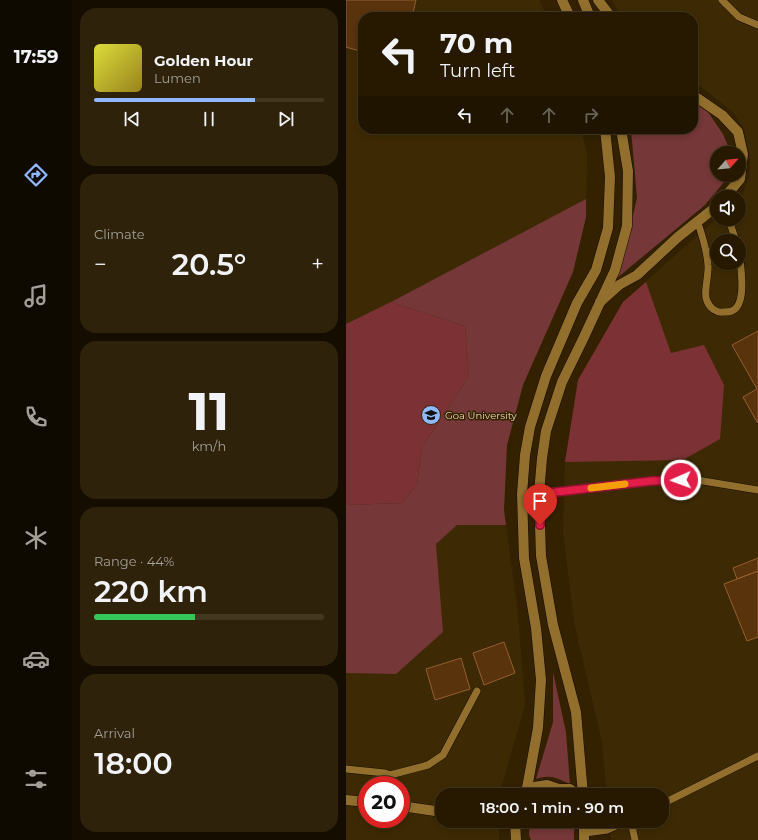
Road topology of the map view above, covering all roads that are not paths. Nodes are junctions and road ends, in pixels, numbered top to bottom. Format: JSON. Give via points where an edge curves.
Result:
{"nodes":[{"id":1,"x":562,"y":0,"type":"edge"},
{"id":2,"x":582,"y":0,"type":"edge"},
{"id":3,"x":598,"y":0,"type":"edge"},
{"id":4,"x":722,"y":0,"type":"edge"},
{"id":5,"x":568,"y":12,"type":"edge"},
{"id":6,"x":588,"y":12,"type":"edge"},
{"id":7,"x":607,"y":12,"type":"edge"},
{"id":8,"x":758,"y":25,"type":"edge"},
{"id":9,"x":698,"y":99,"type":"edge"},
{"id":10,"x":606,"y":134,"type":"edge"},
{"id":11,"x":622,"y":134,"type":"edge"},
{"id":12,"x":731,"y":190,"type":"edge"},
{"id":13,"x":710,"y":211,"type":"edge"},
{"id":14,"x":698,"y":220,"type":"junction"},
{"id":15,"x":707,"y":252,"type":"junction"},
{"id":16,"x":710,"y":252,"type":"edge"},
{"id":17,"x":741,"y":270,"type":"edge"},
{"id":18,"x":600,"y":302,"type":"junction"},
{"id":19,"x":758,"y":490,"type":"edge"},
{"id":20,"x":539,"y":494,"type":"junction"},
{"id":21,"x":477,"y":692,"type":"dead end"},
{"id":22,"x":758,"y":756,"type":"edge"},
{"id":23,"x":346,"y":769,"type":"edge"},
{"id":24,"x":390,"y":775,"type":"joint"},
{"id":25,"x":526,"y":788,"type":"edge"},
{"id":26,"x":538,"y":788,"type":"edge"},
{"id":27,"x":556,"y":788,"type":"edge"},
{"id":28,"x":582,"y":788,"type":"edge"},
{"id":29,"x":346,"y":800,"type":"edge"},
{"id":30,"x":669,"y":800,"type":"edge"},
{"id":31,"x":358,"y":801,"type":"edge"},
{"id":32,"x":410,"y":807,"type":"edge"},
{"id":33,"x":435,"y":811,"type":"edge"},
{"id":34,"x":513,"y":828,"type":"edge"},
{"id":35,"x":611,"y":828,"type":"edge"},
{"id":36,"x":632,"y":828,"type":"edge"},
{"id":37,"x":584,"y":837,"type":"edge"},
{"id":38,"x":516,"y":840,"type":"edge"},
{"id":39,"x":635,"y":840,"type":"edge"}],
"edges":[{"from":1,"to":5,"type":"main road"},
{"from":2,"to":6,"type":"main road"},
{"from":3,"to":7,"type":"main road"},
{"from":4,"to":8,"type":"lane","via":[[739,17]]},
{"from":9,"to":12,"type":"main road","via":[[722,116],[738,132],[743,154],[740,179]]},
{"from":10,"to":25,"type":"main road","via":[[610,177],[608,228],[596,270],[577,303],[546,376],[530,427],[525,456],[522,494],[524,558],[536,628],[541,680],[538,728]]},
{"from":11,"to":18,"type":"main road","via":[[628,171],[627,226],[614,270]]},
{"from":13,"to":14,"type":"main road"},
{"from":14,"to":15,"type":"lane"},
{"from":14,"to":18,"type":"main road","via":[[637,275],[619,285]]},
{"from":15,"to":16,"type":"lane"},
{"from":15,"to":17,"type":"lane","via":[[706,300],[711,308],[719,313],[732,311],[738,305],[742,293]]},
{"from":18,"to":20,"type":"main road","via":[[562,382],[546,431]]},
{"from":19,"to":20,"type":"lane","via":[[697,480],[651,481]]},
{"from":20,"to":28,"type":"main road","via":[[541,556],[553,625],[576,712]]},
{"from":21,"to":24,"type":"lane","via":[[443,755],[428,765]]},
{"from":22,"to":30,"type":"lane"},
{"from":23,"to":24,"type":"lane"},
{"from":26,"to":27,"type":"main road","via":[[547,785]]},
{"from":29,"to":31,"type":"main road"},
{"from":32,"to":33,"type":"main road"},
{"from":34,"to":38,"type":"main road"},
{"from":35,"to":37,"type":"lane"},
{"from":36,"to":39,"type":"lane"}]}
